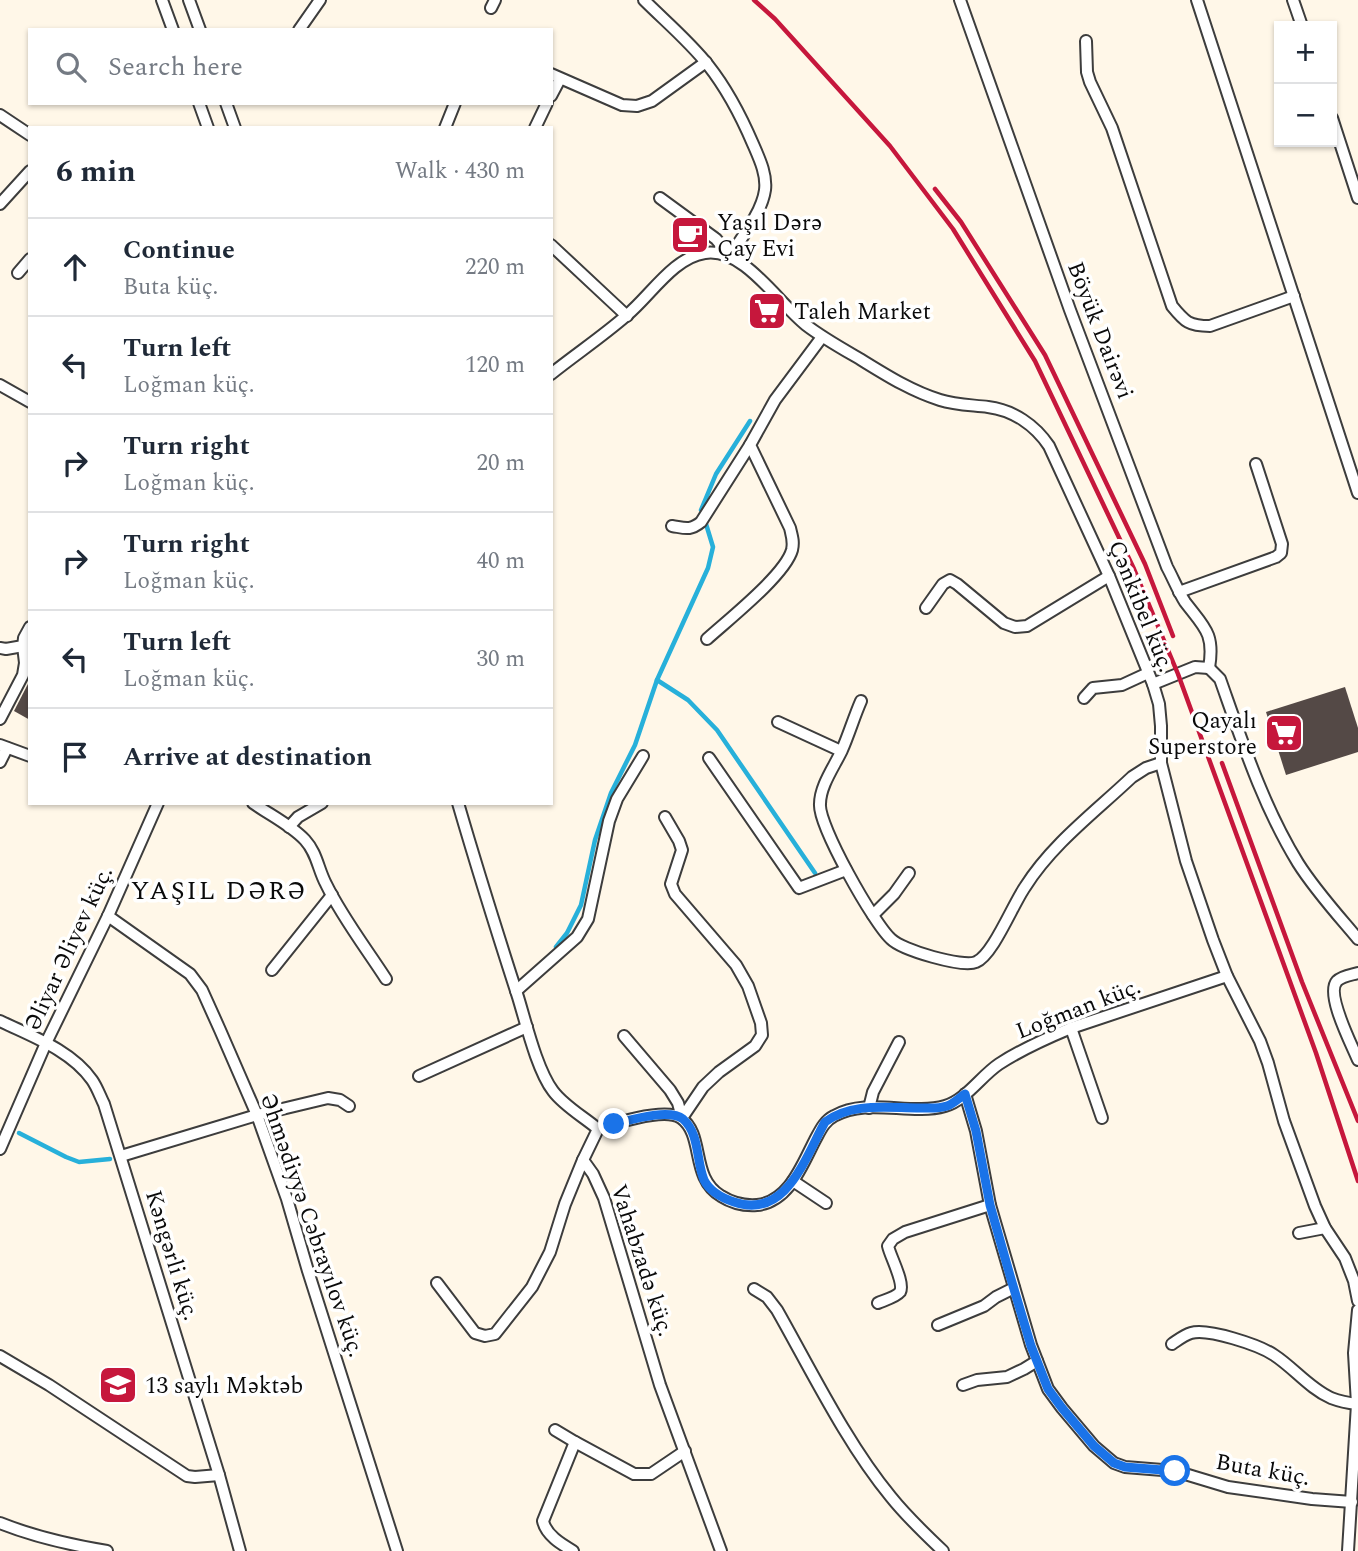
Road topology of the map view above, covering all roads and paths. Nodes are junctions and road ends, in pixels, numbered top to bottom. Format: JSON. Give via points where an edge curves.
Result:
{"nodes":[{"id":1,"x":162,"y":0,"type":"edge"},
{"id":2,"x":189,"y":0,"type":"edge"},
{"id":3,"x":320,"y":0,"type":"edge"},
{"id":4,"x":644,"y":0,"type":"edge"},
{"id":5,"x":960,"y":0,"type":"edge"},
{"id":6,"x":1197,"y":0,"type":"edge"},
{"id":7,"x":1293,"y":0,"type":"edge"},
{"id":8,"x":1300,"y":21,"type":"edge"},
{"id":9,"x":172,"y":28,"type":"edge"},
{"id":10,"x":199,"y":28,"type":"edge"},
{"id":11,"x":300,"y":28,"type":"edge"},
{"id":12,"x":1086,"y":41,"type":"dead end"},
{"id":13,"x":706,"y":62,"type":"junction"},
{"id":14,"x":556,"y":76,"type":"edge"},
{"id":15,"x":200,"y":105,"type":"edge"},
{"id":16,"x":227,"y":105,"type":"edge"},
{"id":17,"x":454,"y":105,"type":"edge"},
{"id":18,"x":546,"y":105,"type":"edge"},
{"id":19,"x":0,"y":115,"type":"edge"},
{"id":20,"x":207,"y":126,"type":"edge"},
{"id":21,"x":234,"y":126,"type":"edge"},
{"id":22,"x":446,"y":126,"type":"edge"},
{"id":23,"x":536,"y":126,"type":"edge"},
{"id":24,"x":1337,"y":133,"type":"edge"},
{"id":25,"x":28,"y":134,"type":"edge"},
{"id":26,"x":28,"y":173,"type":"edge"},
{"id":27,"x":660,"y":198,"type":"dead end"},
{"id":28,"x":1358,"y":198,"type":"edge"},
{"id":29,"x":0,"y":204,"type":"edge"},
{"id":30,"x":553,"y":247,"type":"edge"},
{"id":31,"x":730,"y":256,"type":"junction"},
{"id":32,"x":28,"y":261,"type":"edge"},
{"id":33,"x":18,"y":273,"type":"dead end"},
{"id":34,"x":1294,"y":296,"type":"junction"},
{"id":35,"x":627,"y":316,"type":"junction"},
{"id":36,"x":822,"y":337,"type":"junction"},
{"id":37,"x":553,"y":372,"type":"edge"},
{"id":38,"x":0,"y":385,"type":"edge"},
{"id":39,"x":28,"y":401,"type":"edge"},
{"id":40,"x":751,"y":445,"type":"junction"},
{"id":41,"x":1256,"y":464,"type":"dead end"},
{"id":42,"x":1358,"y":493,"type":"edge"},
{"id":43,"x":672,"y":526,"type":"dead end"},
{"id":44,"x":1109,"y":576,"type":"junction"},
{"id":45,"x":1180,"y":592,"type":"junction"},
{"id":46,"x":926,"y":608,"type":"dead end"},
{"id":47,"x":28,"y":630,"type":"edge"},
{"id":48,"x":707,"y":639,"type":"dead end"},
{"id":49,"x":23,"y":646,"type":"junction"},
{"id":50,"x":0,"y":648,"type":"edge"},
{"id":51,"x":1209,"y":668,"type":"junction"},
{"id":52,"x":1150,"y":679,"type":"junction"},
{"id":53,"x":1083,"y":698,"type":"dead end"},
{"id":54,"x":861,"y":701,"type":"dead end"},
{"id":55,"x":0,"y":719,"type":"edge"},
{"id":56,"x":778,"y":722,"type":"dead end"},
{"id":57,"x":3,"y":746,"type":"edge"},
{"id":58,"x":842,"y":751,"type":"junction"},
{"id":59,"x":28,"y":755,"type":"edge"},
{"id":60,"x":643,"y":756,"type":"dead end"},
{"id":61,"x":709,"y":758,"type":"dead end"},
{"id":62,"x":0,"y":762,"type":"edge"},
{"id":63,"x":1161,"y":763,"type":"junction"},
{"id":64,"x":153,"y":805,"type":"edge"},
{"id":65,"x":256,"y":805,"type":"edge"},
{"id":66,"x":319,"y":805,"type":"edge"},
{"id":67,"x":459,"y":805,"type":"edge"},
{"id":68,"x":665,"y":817,"type":"dead end"},
{"id":69,"x":289,"y":827,"type":"junction"},
{"id":70,"x":846,"y":870,"type":"junction"},
{"id":71,"x":909,"y":873,"type":"dead end"},
{"id":72,"x":332,"y":895,"type":"junction"},
{"id":73,"x":873,"y":915,"type":"junction"},
{"id":74,"x":108,"y":916,"type":"junction"},
{"id":75,"x":1358,"y":939,"type":"edge"},
{"id":76,"x":272,"y":970,"type":"dead end"},
{"id":77,"x":1358,"y":973,"type":"edge"},
{"id":78,"x":1227,"y":976,"type":"junction"},
{"id":79,"x":386,"y":979,"type":"dead end"},
{"id":80,"x":516,"y":991,"type":"junction"},
{"id":81,"x":0,"y":1021,"type":"edge"},
{"id":82,"x":527,"y":1027,"type":"junction"},
{"id":83,"x":1071,"y":1028,"type":"junction"},
{"id":84,"x":624,"y":1037,"type":"dead end"},
{"id":85,"x":899,"y":1042,"type":"dead end"},
{"id":86,"x":46,"y":1044,"type":"junction"},
{"id":87,"x":1358,"y":1060,"type":"edge"},
{"id":88,"x":419,"y":1076,"type":"dead end"},
{"id":89,"x":965,"y":1094,"type":"junction"},
{"id":90,"x":349,"y":1106,"type":"dead end"},
{"id":91,"x":869,"y":1108,"type":"junction"},
{"id":92,"x":257,"y":1115,"type":"junction"},
{"id":93,"x":682,"y":1118,"type":"junction"},
{"id":94,"x":1102,"y":1118,"type":"dead end"},
{"id":95,"x":598,"y":1129,"type":"junction"},
{"id":96,"x":0,"y":1148,"type":"edge"},
{"id":97,"x":121,"y":1156,"type":"junction"},
{"id":98,"x":583,"y":1160,"type":"junction"},
{"id":99,"x":793,"y":1181,"type":"junction"},
{"id":100,"x":826,"y":1203,"type":"dead end"},
{"id":101,"x":990,"y":1205,"type":"junction"},
{"id":102,"x":1325,"y":1228,"type":"junction"},
{"id":103,"x":1299,"y":1233,"type":"dead end"},
{"id":104,"x":437,"y":1283,"type":"dead end"},
{"id":105,"x":1014,"y":1288,"type":"junction"},
{"id":106,"x":754,"y":1289,"type":"dead end"},
{"id":107,"x":1358,"y":1301,"type":"edge"},
{"id":108,"x":878,"y":1303,"type":"dead end"},
{"id":109,"x":1358,"y":1310,"type":"edge"},
{"id":110,"x":938,"y":1325,"type":"dead end"},
{"id":111,"x":1172,"y":1344,"type":"dead end"},
{"id":112,"x":0,"y":1356,"type":"edge"},
{"id":113,"x":1037,"y":1361,"type":"junction"},
{"id":114,"x":963,"y":1385,"type":"dead end"},
{"id":115,"x":1357,"y":1405,"type":"edge"},
{"id":116,"x":555,"y":1430,"type":"dead end"},
{"id":117,"x":575,"y":1443,"type":"junction"},
{"id":118,"x":685,"y":1451,"type":"junction"},
{"id":119,"x":219,"y":1475,"type":"junction"},
{"id":120,"x":1352,"y":1502,"type":"junction"},
{"id":121,"x":0,"y":1523,"type":"edge"},
{"id":122,"x":107,"y":1551,"type":"edge"},
{"id":123,"x":240,"y":1551,"type":"edge"},
{"id":124,"x":397,"y":1551,"type":"edge"},
{"id":125,"x":573,"y":1551,"type":"edge"},
{"id":126,"x":722,"y":1551,"type":"edge"},
{"id":127,"x":943,"y":1551,"type":"edge"},
{"id":128,"x":1348,"y":1551,"type":"edge"}],
"edges":[{"from":1,"to":9,"type":"street"},
{"from":2,"to":10,"type":"street"},
{"from":3,"to":11,"type":"street"},
{"from":4,"to":13,"type":"street"},
{"from":5,"to":45,"type":"street","name":"Böyük Dairəvi","via":[[1070,310]]},
{"from":6,"to":34,"type":"street"},
{"from":7,"to":8,"type":"street"},
{"from":12,"to":34,"type":"street","via":[[1090,82],[1112,128],[1172,306],[1183,321],[1210,326]]},
{"from":13,"to":14,"type":"street","via":[[652,101],[637,106],[622,106]]},
{"from":13,"to":31,"type":"street","via":[[744,123],[764,175],[763,199]]},
{"from":15,"to":20,"type":"street"},
{"from":16,"to":21,"type":"street"},
{"from":17,"to":22,"type":"street"},
{"from":18,"to":23,"type":"street"},
{"from":19,"to":25,"type":"street"},
{"from":24,"to":28,"type":"street"},
{"from":26,"to":29,"type":"street"},
{"from":27,"to":31,"type":"street","name":"Çənkibel küç.","via":[[716,239]]},
{"from":30,"to":35,"type":"street"},
{"from":31,"to":35,"type":"street","via":[[715,252],[689,258]]},
{"from":31,"to":36,"type":"street","name":"Çənkibel küç."},
{"from":32,"to":33,"type":"street"},
{"from":34,"to":42,"type":"street"},
{"from":35,"to":37,"type":"street"},
{"from":36,"to":40,"type":"street","via":[[775,400]]},
{"from":36,"to":44,"type":"street","name":"Çənkibel küç.","via":[[918,392],[942,401],[1000,410],[1027,423],[1049,446]]},
{"from":38,"to":39,"type":"street"},
{"from":40,"to":43,"type":"street","via":[[701,522],[688,529]]},
{"from":40,"to":48,"type":"street","via":[[790,528],[792,552],[769,582]]},
{"from":41,"to":45,"type":"street","via":[[1281,553]]},
{"from":44,"to":46,"type":"street","via":[[1027,626],[1004,623],[950,580]]},
{"from":44,"to":52,"type":"street","name":"Çənkibel küç."},
{"from":45,"to":51,"type":"street","name":"Böyük Dairəvi","via":[[1207,632],[1212,654]]},
{"from":47,"to":49,"type":"street"},
{"from":49,"to":50,"type":"street"},
{"from":49,"to":55,"type":"street","via":[[23,675]]},
{"from":51,"to":52,"type":"street","via":[[1195,667]]},
{"from":51,"to":75,"type":"street","via":[[1220,679],[1265,798],[1292,852]]},
{"from":52,"to":53,"type":"street","via":[[1093,688]]},
{"from":52,"to":63,"type":"street","name":"Çənkibel küç.","via":[[1159,704]]},
{"from":54,"to":58,"type":"street"},
{"from":56,"to":58,"type":"street"},
{"from":57,"to":59,"type":"street"},
{"from":57,"to":62,"type":"street"},
{"from":58,"to":70,"type":"street","via":[[819,802]]},
{"from":60,"to":80,"type":"street","via":[[609,821],[588,919],[577,937]]},
{"from":61,"to":70,"type":"street","via":[[799,888]]},
{"from":63,"to":73,"type":"street","via":[[1132,777],[1055,849],[1023,890],[991,948],[974,963],[906,949],[891,940]]},
{"from":63,"to":78,"type":"street","name":"Çənkibel küç.","via":[[1185,861]]},
{"from":64,"to":74,"type":"street","name":"Əliyar Əliyev küç."},
{"from":65,"to":69,"type":"street"},
{"from":66,"to":69,"type":"street"},
{"from":67,"to":80,"type":"street"},
{"from":68,"to":93,"type":"street","via":[[682,850],[671,884],[674,894],[736,965],[748,986],[762,1035],[755,1046],[703,1087]]},
{"from":69,"to":72,"type":"street","via":[[316,855]]},
{"from":70,"to":73,"type":"street"},
{"from":71,"to":73,"type":"street"},
{"from":72,"to":76,"type":"street"},
{"from":72,"to":79,"type":"street"},
{"from":74,"to":86,"type":"street","name":"Əliyar Əliyev küç."},
{"from":74,"to":92,"type":"street","name":"Əhmədiyyə Cəbrayılov küç.","via":[[190,974],[202,990]]},
{"from":77,"to":87,"type":"street","via":[[1336,982],[1333,990]]},
{"from":78,"to":83,"type":"street","name":"Loğman küç."},
{"from":78,"to":102,"type":"street","name":"Çənkibel küç.","via":[[1264,1052],[1284,1121]]},
{"from":80,"to":82,"type":"street"},
{"from":81,"to":86,"type":"street","name":"Kəngərli küç."},
{"from":82,"to":88,"type":"street"},
{"from":82,"to":95,"type":"street","via":[[552,1090]]},
{"from":83,"to":89,"type":"street","name":"Loğman küç.","via":[[999,1064]]},
{"from":83,"to":94,"type":"street"},
{"from":84,"to":93,"type":"street","name":"Loğman küç.","via":[[670,1090]]},
{"from":85,"to":91,"type":"street"},
{"from":86,"to":96,"type":"street","name":"Əliyar Əliyev küç."},
{"from":86,"to":97,"type":"street","name":"Kəngərli küç.","via":[[68,1056],[94,1082]]},
{"from":89,"to":91,"type":"street","name":"Loğman küç.","via":[[948,1106]]},
{"from":89,"to":101,"type":"street","name":"Buta küç."},
{"from":90,"to":92,"type":"street","via":[[328,1098]]},
{"from":91,"to":99,"type":"street","name":"Loğman küç.","via":[[848,1110],[825,1122]]},
{"from":92,"to":97,"type":"street"},
{"from":92,"to":124,"type":"street","name":"Əhmədiyyə Cəbrayılov küç."},
{"from":93,"to":95,"type":"street","via":[[656,1115]]},
{"from":93,"to":99,"type":"street","name":"Loğman küç.","via":[[691,1130],[704,1179],[724,1199],[766,1203]]},
{"from":95,"to":98,"type":"street"},
{"from":97,"to":119,"type":"street","name":"Kəngərli küç."},
{"from":98,"to":104,"type":"street","via":[[550,1252],[532,1287],[495,1334],[475,1333]]},
{"from":98,"to":118,"type":"street","name":"Vahabzadə küç.","via":[[604,1198],[660,1385]]},
{"from":99,"to":100,"type":"street"},
{"from":101,"to":105,"type":"street","name":"Buta küç."},
{"from":101,"to":108,"type":"street","via":[[893,1239],[888,1246],[901,1289]]},
{"from":102,"to":103,"type":"street"},
{"from":102,"to":107,"type":"street","name":"Çənkibel küç.","via":[[1345,1258]]},
{"from":105,"to":110,"type":"street"},
{"from":105,"to":113,"type":"street","name":"Buta küç."},
{"from":106,"to":127,"type":"street","via":[[777,1310],[841,1423],[889,1495]]},
{"from":109,"to":115,"type":"street","via":[[1354,1353]]},
{"from":111,"to":115,"type":"street","via":[[1198,1332],[1250,1344],[1270,1352],[1330,1397]]},
{"from":112,"to":119,"type":"street","via":[[187,1476]]},
{"from":113,"to":114,"type":"street","via":[[1007,1377]]},
{"from":113,"to":120,"type":"street","name":"Buta küç.","via":[[1062,1408],[1114,1463],[1175,1471],[1228,1487]]},
{"from":115,"to":120,"type":"street"},
{"from":116,"to":117,"type":"street"},
{"from":117,"to":118,"type":"street","via":[[634,1474],[650,1474]]},
{"from":117,"to":125,"type":"street","via":[[543,1521],[545,1530]]},
{"from":118,"to":126,"type":"street","name":"Vahabzadə küç."},
{"from":119,"to":123,"type":"street","name":"Kəngərli küç."},
{"from":120,"to":128,"type":"street"},
{"from":121,"to":122,"type":"street"}]}
